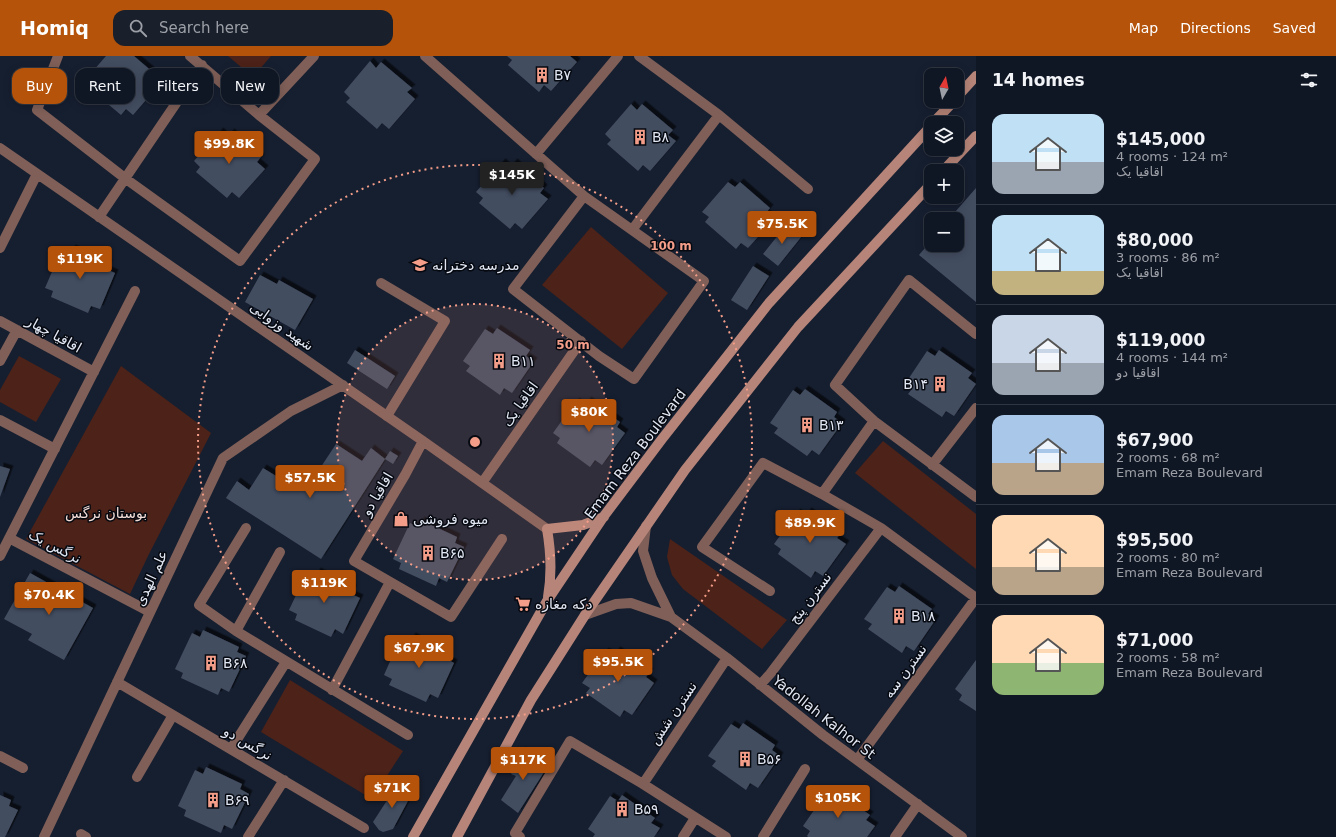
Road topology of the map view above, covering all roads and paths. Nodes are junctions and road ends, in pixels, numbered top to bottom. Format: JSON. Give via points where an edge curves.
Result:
{"nodes":[{"id":1,"x":58,"y":56,"type":"edge"},
{"id":2,"x":190,"y":56,"type":"edge"},
{"id":3,"x":314,"y":56,"type":"edge"},
{"id":4,"x":425,"y":56,"type":"edge"},
{"id":5,"x":618,"y":56,"type":"edge"},
{"id":6,"x":639,"y":56,"type":"edge"},
{"id":7,"x":202,"y":65,"type":"junction"},
{"id":8,"x":976,"y":76,"type":"edge"},
{"id":9,"x":964,"y":89,"type":"edge"},
{"id":10,"x":948,"y":108,"type":"edge"},
{"id":11,"x":258,"y":115,"type":"junction"},
{"id":12,"x":719,"y":115,"type":"junction"},
{"id":13,"x":940,"y":116,"type":"edge"},
{"id":14,"x":924,"y":134,"type":"edge"},
{"id":15,"x":976,"y":136,"type":"edge"},
{"id":16,"x":0,"y":148,"type":"edge"},
{"id":17,"x":536,"y":154,"type":"junction"},
{"id":18,"x":950,"y":164,"type":"edge"},
{"id":19,"x":37,"y":174,"type":"junction"},
{"id":20,"x":126,"y":179,"type":"junction"},
{"id":21,"x":808,"y":189,"type":"dead end"},
{"id":22,"x":924,"y":192,"type":"edge"},
{"id":23,"x":584,"y":196,"type":"junction"},
{"id":24,"x":99,"y":217,"type":"junction"},
{"id":25,"x":632,"y":230,"type":"junction"},
{"id":26,"x":0,"y":248,"type":"edge"},
{"id":27,"x":381,"y":283,"type":"dead end"},
{"id":28,"x":135,"y":291,"type":"dead end"},
{"id":29,"x":0,"y":320,"type":"edge"},
{"id":30,"x":17,"y":330,"type":"junction"},
{"id":31,"x":976,"y":334,"type":"edge"},
{"id":32,"x":581,"y":341,"type":"junction"},
{"id":33,"x":0,"y":361,"type":"edge"},
{"id":34,"x":94,"y":372,"type":"junction"},
{"id":35,"x":343,"y":386,"type":"junction"},
{"id":36,"x":976,"y":408,"type":"edge"},
{"id":37,"x":388,"y":416,"type":"junction"},
{"id":38,"x":0,"y":420,"type":"edge"},
{"id":39,"x":874,"y":421,"type":"junction"},
{"id":40,"x":424,"y":441,"type":"junction"},
{"id":41,"x":55,"y":449,"type":"junction"},
{"id":42,"x":932,"y":464,"type":"junction"},
{"id":43,"x":482,"y":483,"type":"junction"},
{"id":44,"x":822,"y":494,"type":"junction"},
{"id":45,"x":976,"y":497,"type":"edge"},
{"id":46,"x":604,"y":516,"type":"junction"},
{"id":47,"x":646,"y":526,"type":"junction"},
{"id":48,"x":246,"y":528,"type":"dead end"},
{"id":49,"x":882,"y":528,"type":"junction"},
{"id":50,"x":546,"y":529,"type":"junction"},
{"id":51,"x":9,"y":538,"type":"junction"},
{"id":52,"x":502,"y":539,"type":"dead end"},
{"id":53,"x":280,"y":552,"type":"dead end"},
{"id":54,"x":0,"y":556,"type":"edge"},
{"id":55,"x":390,"y":582,"type":"junction"},
{"id":56,"x":770,"y":590,"type":"dead end"},
{"id":57,"x":976,"y":598,"type":"edge"},
{"id":58,"x":547,"y":601,"type":"junction"},
{"id":59,"x":150,"y":612,"type":"junction"},
{"id":60,"x":586,"y":615,"type":"junction"},
{"id":61,"x":671,"y":617,"type":"junction"},
{"id":62,"x":236,"y":631,"type":"junction"},
{"id":63,"x":726,"y":658,"type":"junction"},
{"id":64,"x":286,"y":662,"type":"junction"},
{"id":65,"x":117,"y":682,"type":"junction"},
{"id":66,"x":760,"y":685,"type":"junction"},
{"id":67,"x":332,"y":690,"type":"junction"},
{"id":68,"x":173,"y":715,"type":"junction"},
{"id":69,"x":408,"y":735,"type":"dead end"},
{"id":70,"x":231,"y":749,"type":"junction"},
{"id":71,"x":0,"y":756,"type":"edge"},
{"id":72,"x":856,"y":760,"type":"junction"},
{"id":73,"x":23,"y":768,"type":"dead end"},
{"id":74,"x":805,"y":768,"type":"dead end"},
{"id":75,"x":137,"y":777,"type":"dead end"},
{"id":76,"x":284,"y":780,"type":"junction"},
{"id":77,"x":643,"y":784,"type":"junction"},
{"id":78,"x":918,"y":804,"type":"junction"},
{"id":79,"x":695,"y":818,"type":"junction"},
{"id":80,"x":364,"y":828,"type":"dead end"},
{"id":81,"x":44,"y":837,"type":"edge"},
{"id":82,"x":248,"y":837,"type":"edge"},
{"id":83,"x":413,"y":837,"type":"edge"},
{"id":84,"x":457,"y":837,"type":"edge"},
{"id":85,"x":520,"y":837,"type":"edge"},
{"id":86,"x":682,"y":837,"type":"edge"},
{"id":87,"x":726,"y":837,"type":"edge"},
{"id":88,"x":763,"y":837,"type":"edge"},
{"id":89,"x":895,"y":837,"type":"edge"},
{"id":90,"x":962,"y":837,"type":"edge"}],
"edges":[{"from":1,"to":20,"type":"street","via":[[37,110]]},
{"from":2,"to":7,"type":"street"},
{"from":3,"to":11,"type":"street"},
{"from":4,"to":17,"type":"street"},
{"from":5,"to":17,"type":"street"},
{"from":6,"to":12,"type":"street"},
{"from":7,"to":11,"type":"street"},
{"from":7,"to":20,"type":"street"},
{"from":8,"to":9,"type":"street"},
{"from":10,"to":13,"type":"street"},
{"from":11,"to":20,"type":"street","via":[[315,159],[240,261]]},
{"from":12,"to":21,"type":"street"},
{"from":12,"to":25,"type":"street"},
{"from":14,"to":46,"type":"street","name":"Emam Reza Boulevard","via":[[769,303]]},
{"from":15,"to":18,"type":"street"},
{"from":16,"to":19,"type":"street","name":"شهید وزوایی"},
{"from":17,"to":23,"type":"street"},
{"from":19,"to":24,"type":"street","name":"شهید وزوایی"},
{"from":19,"to":26,"type":"street"},
{"from":20,"to":24,"type":"street"},
{"from":22,"to":47,"type":"street","via":[[798,327],[685,470]]},
{"from":23,"to":25,"type":"street"},
{"from":23,"to":32,"type":"street","via":[[513,289]]},
{"from":24,"to":35,"type":"street","name":"شهید وزوایی"},
{"from":25,"to":32,"type":"street","via":[[704,281],[634,379]]},
{"from":27,"to":37,"type":"street","via":[[445,321]]},
{"from":28,"to":34,"type":"street"},
{"from":29,"to":30,"type":"street","name":"اقاقیا چهار"},
{"from":30,"to":33,"type":"street"},
{"from":30,"to":34,"type":"street","name":"اقاقیا چهار"},
{"from":31,"to":39,"type":"street","via":[[909,280],[835,385]]},
{"from":32,"to":43,"type":"street","name":"اقاقیا یک"},
{"from":34,"to":41,"type":"street"},
{"from":35,"to":37,"type":"street","name":"شهید وزوایی"},
{"from":35,"to":59,"type":"street","name":"علم الهدی","via":[[291,411],[223,458]]},
{"from":36,"to":42,"type":"street"},
{"from":37,"to":40,"type":"street","name":"شهید وزوایی"},
{"from":38,"to":41,"type":"street"},
{"from":39,"to":42,"type":"street"},
{"from":39,"to":44,"type":"street"},
{"from":40,"to":43,"type":"street","name":"شهید وزوایی"},
{"from":40,"to":55,"type":"street","name":"اقاقیا دو","via":[[354,561]]},
{"from":41,"to":51,"type":"street"},
{"from":42,"to":45,"type":"street"},
{"from":43,"to":50,"type":"street","name":"شهید وزوایی"},
{"from":44,"to":49,"type":"street"},
{"from":44,"to":56,"type":"street","via":[[763,464],[702,547]]},
{"from":46,"to":50,"type":"street","via":[[584,525]]},
{"from":46,"to":58,"type":"street","name":"Emam Reza Boulevard"},
{"from":47,"to":60,"type":"street"},
{"from":47,"to":61,"type":"street","name":"Yadollah Kalhor St","via":[[643,551],[652,578]]},
{"from":48,"to":62,"type":"street","via":[[199,605]]},
{"from":49,"to":57,"type":"street"},
{"from":49,"to":66,"type":"street","name":"نسترن پنج"},
{"from":50,"to":58,"type":"street","via":[[551,573]]},
{"from":51,"to":54,"type":"street"},
{"from":51,"to":59,"type":"street","name":"نرگس یک"},
{"from":52,"to":55,"type":"street","via":[[451,617]]},
{"from":53,"to":62,"type":"street"},
{"from":55,"to":67,"type":"street"},
{"from":57,"to":72,"type":"street","name":"نسترن سه"},
{"from":58,"to":83,"type":"street","name":"Emam Reza Boulevard"},
{"from":59,"to":65,"type":"street","name":"علم الهدی"},
{"from":60,"to":61,"type":"street","name":"Yadollah Kalhor St","via":[[616,604],[631,603]]},
{"from":60,"to":84,"type":"street","via":[[531,700]]},
{"from":61,"to":63,"type":"street","name":"Yadollah Kalhor St"},
{"from":62,"to":64,"type":"street"},
{"from":63,"to":66,"type":"street","name":"Yadollah Kalhor St"},
{"from":63,"to":77,"type":"street","name":"نسترن شش"},
{"from":64,"to":67,"type":"street"},
{"from":64,"to":70,"type":"street"},
{"from":65,"to":68,"type":"street","name":"نرگس دو"},
{"from":65,"to":81,"type":"street","name":"علم الهدی"},
{"from":66,"to":72,"type":"street","name":"Yadollah Kalhor St"},
{"from":67,"to":69,"type":"street"},
{"from":68,"to":70,"type":"street","name":"نرگس دو"},
{"from":68,"to":75,"type":"street"},
{"from":70,"to":76,"type":"street","name":"نرگس دو"},
{"from":71,"to":73,"type":"street"},
{"from":72,"to":78,"type":"street","name":"Yadollah Kalhor St"},
{"from":74,"to":88,"type":"street"},
{"from":76,"to":80,"type":"street","name":"نرگس دو"},
{"from":76,"to":82,"type":"street"},
{"from":77,"to":79,"type":"street"},
{"from":77,"to":85,"type":"street","via":[[570,741],[515,833]]},
{"from":78,"to":89,"type":"street"},
{"from":78,"to":90,"type":"street","name":"Yadollah Kalhor St"},
{"from":79,"to":86,"type":"street"},
{"from":79,"to":87,"type":"street"}]}
